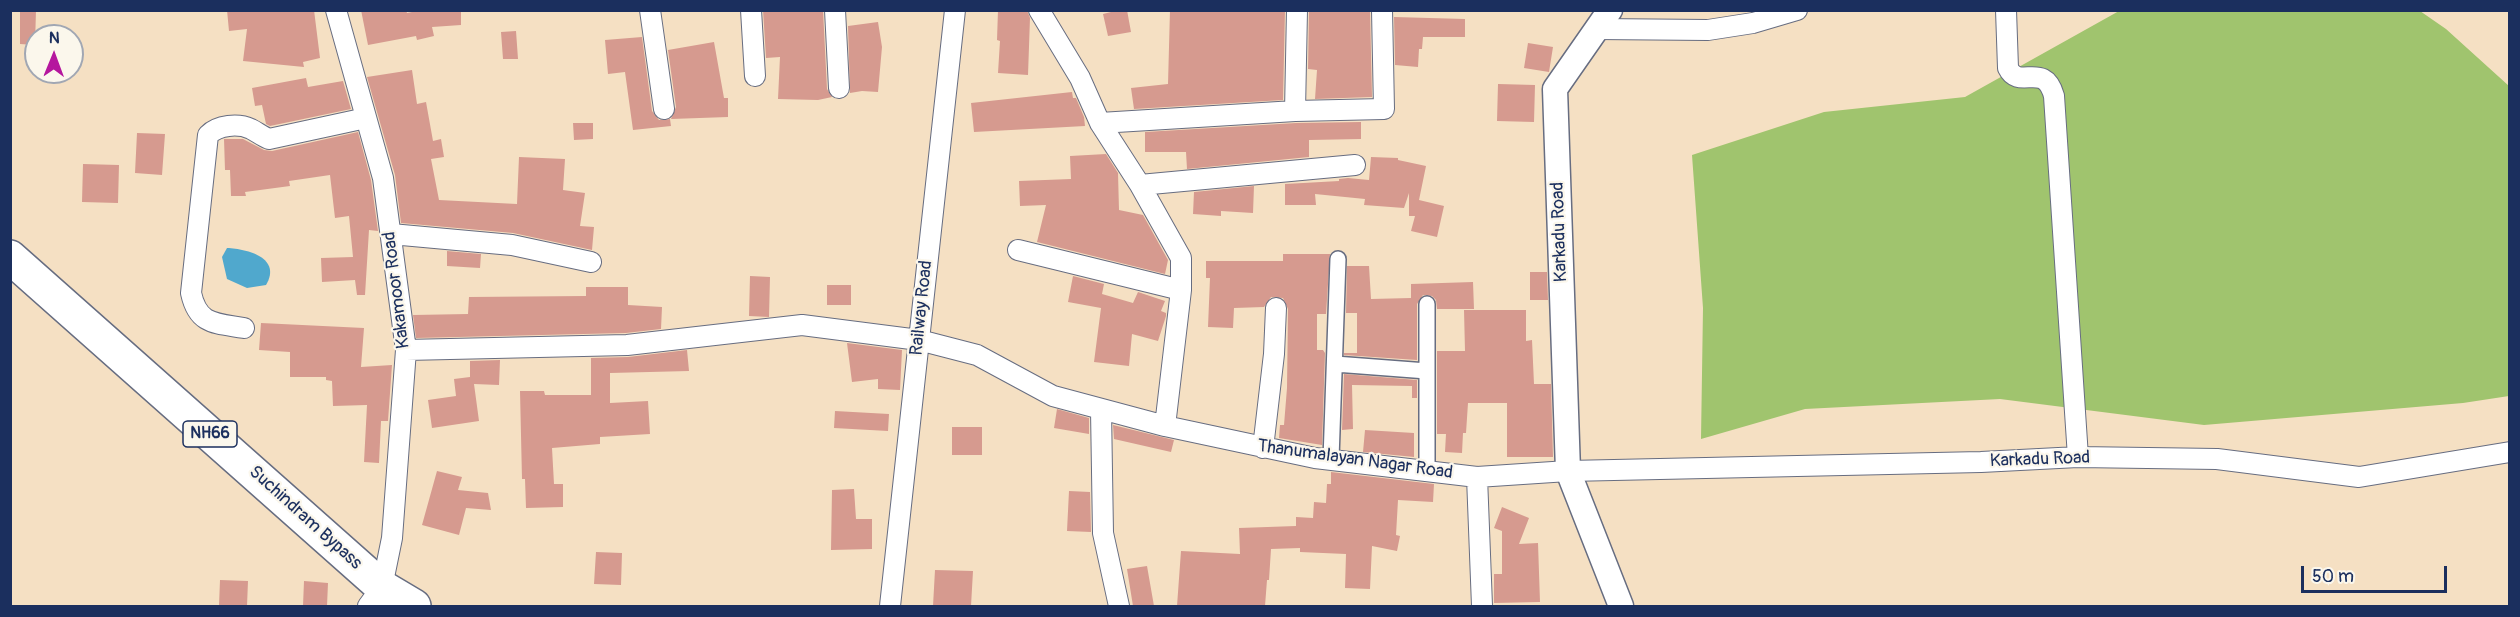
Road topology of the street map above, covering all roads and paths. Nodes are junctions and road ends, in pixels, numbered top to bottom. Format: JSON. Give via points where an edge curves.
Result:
{"nodes":[{"id":1,"x":336,"y":10,"type":"edge"},
{"id":2,"x":650,"y":10,"type":"edge"},
{"id":3,"x":751,"y":10,"type":"edge"},
{"id":4,"x":835,"y":10,"type":"edge"},
{"id":5,"x":955,"y":10,"type":"edge"},
{"id":6,"x":1040,"y":10,"type":"edge"},
{"id":7,"x":1297,"y":10,"type":"edge"},
{"id":8,"x":1382,"y":10,"type":"edge"},
{"id":9,"x":1797,"y":10,"type":"edge"},
{"id":10,"x":2006,"y":10,"type":"edge"},
{"id":11,"x":1603,"y":20,"type":"edge"},
{"id":12,"x":755,"y":76,"type":"dead end"},
{"id":13,"x":839,"y":88,"type":"dead end"},
{"id":14,"x":664,"y":109,"type":"dead end"},
{"id":15,"x":1295,"y":111,"type":"junction"},
{"id":16,"x":366,"y":118,"type":"junction"},
{"id":17,"x":1100,"y":123,"type":"junction"},
{"id":18,"x":1355,"y":165,"type":"dead end"},
{"id":19,"x":1140,"y":185,"type":"junction"},
{"id":20,"x":391,"y":234,"type":"junction"},
{"id":21,"x":1018,"y":250,"type":"dead end"},
{"id":22,"x":10,"y":257,"type":"edge"},
{"id":23,"x":1338,"y":259,"type":"dead end"},
{"id":24,"x":591,"y":262,"type":"dead end"},
{"id":25,"x":1181,"y":290,"type":"junction"},
{"id":26,"x":1428,"y":304,"type":"dead end"},
{"id":27,"x":1276,"y":308,"type":"dead end"},
{"id":28,"x":244,"y":328,"type":"dead end"},
{"id":29,"x":919,"y":340,"type":"junction"},
{"id":30,"x":406,"y":350,"type":"junction"},
{"id":31,"x":1335,"y":364,"type":"junction"},
{"id":32,"x":1427,"y":371,"type":"junction"},
{"id":33,"x":1101,"y":410,"type":"junction"},
{"id":34,"x":1165,"y":426,"type":"junction"},
{"id":35,"x":1263,"y":448,"type":"junction"},
{"id":36,"x":2510,"y":452,"type":"edge"},
{"id":37,"x":2078,"y":457,"type":"junction"},
{"id":38,"x":1331,"y":459,"type":"junction"},
{"id":39,"x":1427,"y":471,"type":"junction"},
{"id":40,"x":1568,"y":471,"type":"junction"},
{"id":41,"x":1477,"y":477,"type":"junction"},
{"id":42,"x":375,"y":597,"type":"edge"},
{"id":43,"x":414,"y":606,"type":"edge"},
{"id":44,"x":890,"y":606,"type":"edge"},
{"id":45,"x":1119,"y":606,"type":"edge"},
{"id":46,"x":1482,"y":606,"type":"edge"},
{"id":47,"x":1621,"y":606,"type":"edge"}],
"edges":[{"from":1,"to":16,"type":"street","name":"Kakamoor Road"},
{"from":2,"to":14,"type":"street"},
{"from":3,"to":12,"type":"street"},
{"from":4,"to":13,"type":"street"},
{"from":5,"to":29,"type":"street","name":"Railway Road"},
{"from":6,"to":17,"type":"street","via":[[1080,78]]},
{"from":7,"to":15,"type":"street"},
{"from":8,"to":15,"type":"street","via":[[1384,109]]},
{"from":9,"to":11,"type":"street","via":[[1753,23],[1708,30]]},
{"from":10,"to":37,"type":"street","via":[[2011,74],[2048,81],[2054,96]]},
{"from":11,"to":40,"type":"street","name":"Karkadu Road","via":[[1555,89]]},
{"from":15,"to":17,"type":"street"},
{"from":16,"to":20,"type":"street","name":"Kakamoor Road","via":[[383,178]]},
{"from":16,"to":28,"type":"street","via":[[269,139],[241,127],[225,126],[208,135],[191,293],[198,314],[208,322]]},
{"from":17,"to":19,"type":"street"},
{"from":18,"to":19,"type":"street"},
{"from":19,"to":25,"type":"street","via":[[1180,258]]},
{"from":20,"to":24,"type":"street","via":[[512,245]]},
{"from":20,"to":30,"type":"street","name":"Kakamoor Road"},
{"from":21,"to":25,"type":"street"},
{"from":22,"to":42,"type":"highway","name":"Suchindram Bypass","number":"NH66"},
{"from":23,"to":31,"type":"street"},
{"from":25,"to":34,"type":"street"},
{"from":26,"to":32,"type":"street"},
{"from":27,"to":35,"type":"street"},
{"from":29,"to":30,"type":"street","name":"Thanumalayan Nagar Road","via":[[802,325],[627,345]]},
{"from":29,"to":33,"type":"street","name":"Thanumalayan Nagar Road","via":[[977,355],[1053,396]]},
{"from":29,"to":44,"type":"street","name":"Railway Road"},
{"from":30,"to":42,"type":"street","name":"Kakamoor Road","via":[[392,537]]},
{"from":31,"to":32,"type":"street"},
{"from":31,"to":38,"type":"street"},
{"from":32,"to":39,"type":"street"},
{"from":33,"to":34,"type":"street","name":"Thanumalayan Nagar Road"},
{"from":33,"to":45,"type":"street","via":[[1103,533]]},
{"from":34,"to":35,"type":"street","name":"Thanumalayan Nagar Road"},
{"from":35,"to":38,"type":"street","name":"Thanumalayan Nagar Road"},
{"from":36,"to":37,"type":"street","name":"Karkadu Road","via":[[2359,477],[2217,459]]},
{"from":37,"to":40,"type":"street","name":"Karkadu Road"},
{"from":38,"to":39,"type":"street","name":"Thanumalayan Nagar Road"},
{"from":39,"to":41,"type":"street","name":"Thanumalayan Nagar Road"},
{"from":40,"to":41,"type":"street","name":"Thanumalayan Nagar Road"},
{"from":40,"to":47,"type":"street","name":"Karkadu Road"},
{"from":41,"to":46,"type":"street"},
{"from":42,"to":43,"type":"highway","name":"Suchindram Bypass","number":"NH66"}]}
